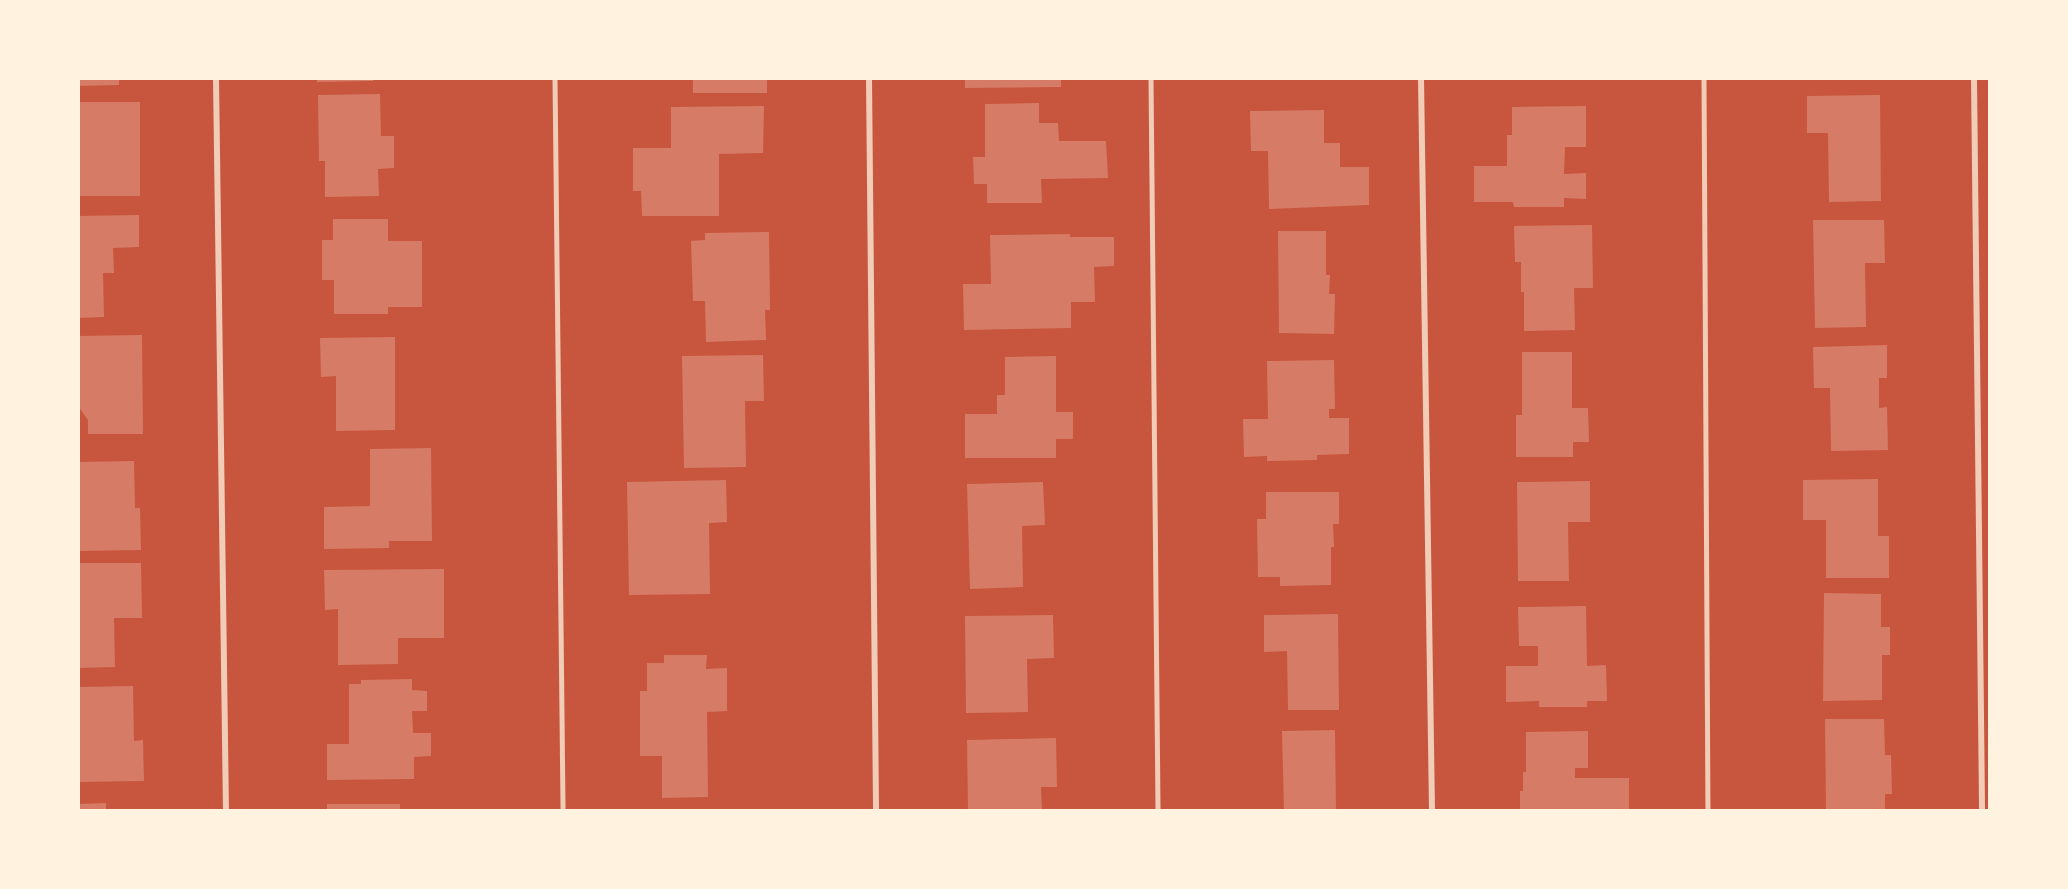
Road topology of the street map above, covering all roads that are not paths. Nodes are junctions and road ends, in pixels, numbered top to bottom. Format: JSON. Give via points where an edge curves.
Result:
{"nodes":[{"id":1,"x":216,"y":78,"type":"edge"},
{"id":2,"x":555,"y":78,"type":"edge"},
{"id":3,"x":869,"y":78,"type":"edge"},
{"id":4,"x":1150,"y":78,"type":"edge"},
{"id":5,"x":1421,"y":78,"type":"edge"},
{"id":6,"x":1704,"y":78,"type":"edge"},
{"id":7,"x":1974,"y":78,"type":"edge"},
{"id":8,"x":226,"y":811,"type":"edge"},
{"id":9,"x":563,"y":811,"type":"edge"},
{"id":10,"x":876,"y":811,"type":"edge"},
{"id":11,"x":1158,"y":811,"type":"edge"},
{"id":12,"x":1432,"y":811,"type":"edge"},
{"id":13,"x":1708,"y":811,"type":"edge"},
{"id":14,"x":1982,"y":811,"type":"edge"}],
"edges":[{"from":1,"to":8,"type":"street"},
{"from":2,"to":9,"type":"lane"},
{"from":3,"to":10,"type":"street"},
{"from":4,"to":11,"type":"lane"},
{"from":5,"to":12,"type":"street"},
{"from":6,"to":13,"type":"lane"},
{"from":7,"to":14,"type":"street"}]}
